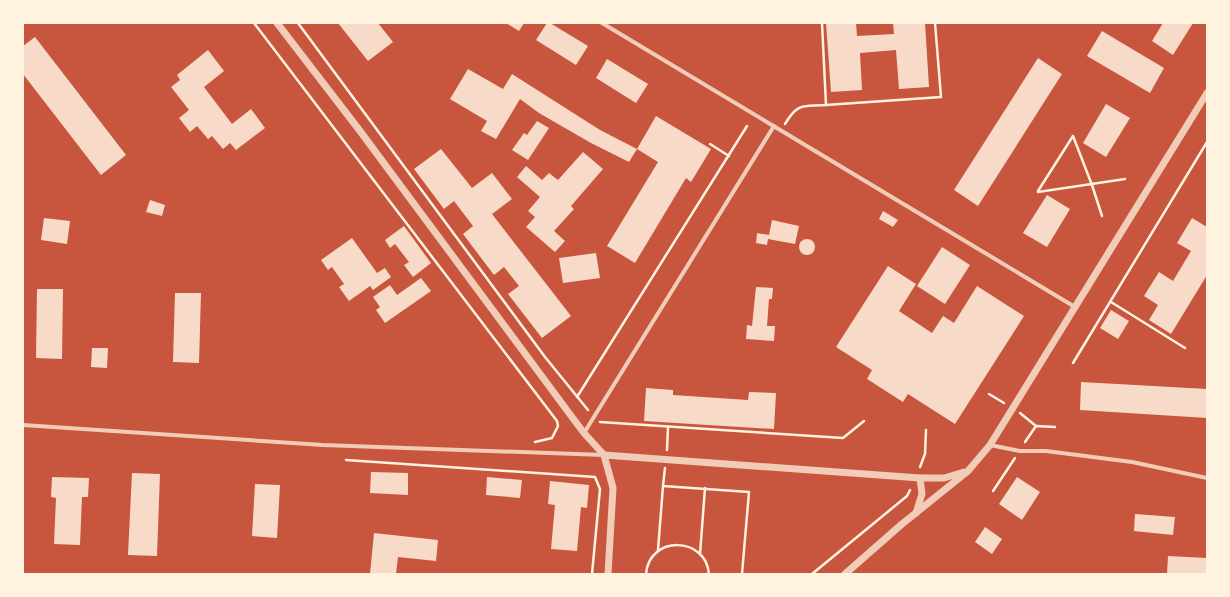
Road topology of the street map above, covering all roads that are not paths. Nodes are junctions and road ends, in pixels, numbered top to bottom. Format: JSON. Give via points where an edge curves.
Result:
{"nodes":[{"id":1,"x":277,"y":23,"type":"edge"},
{"id":2,"x":602,"y":23,"type":"edge"},
{"id":3,"x":1207,"y":93,"type":"edge"},
{"id":4,"x":774,"y":126,"type":"junction"},
{"id":5,"x":1075,"y":307,"type":"junction"},
{"id":6,"x":23,"y":425,"type":"edge"},
{"id":7,"x":584,"y":433,"type":"junction"},
{"id":8,"x":990,"y":445,"type":"junction"},
{"id":9,"x":604,"y":455,"type":"junction"},
{"id":10,"x":968,"y":471,"type":"junction"},
{"id":11,"x":918,"y":478,"type":"junction"},
{"id":12,"x":1207,"y":478,"type":"edge"},
{"id":13,"x":916,"y":513,"type":"junction"},
{"id":14,"x":608,"y":574,"type":"edge"},
{"id":15,"x":845,"y":574,"type":"edge"}],
"edges":[{"from":1,"to":7,"type":"street"},
{"from":2,"to":4,"type":"street"},
{"from":3,"to":5,"type":"street"},
{"from":4,"to":5,"type":"street"},
{"from":4,"to":7,"type":"street"},
{"from":5,"to":8,"type":"street"},
{"from":6,"to":9,"type":"street","via":[[323,445]]},
{"from":7,"to":9,"type":"street"},
{"from":8,"to":10,"type":"street"},
{"from":8,"to":12,"type":"street","via":[[1020,451],[1046,451],[1132,462]]},
{"from":9,"to":11,"type":"street"},
{"from":9,"to":14,"type":"street","via":[[613,488]]},
{"from":10,"to":11,"type":"street","via":[[944,478]]},
{"from":10,"to":13,"type":"street"},
{"from":11,"to":13,"type":"street","via":[[922,494]]},
{"from":13,"to":15,"type":"street"}]}
